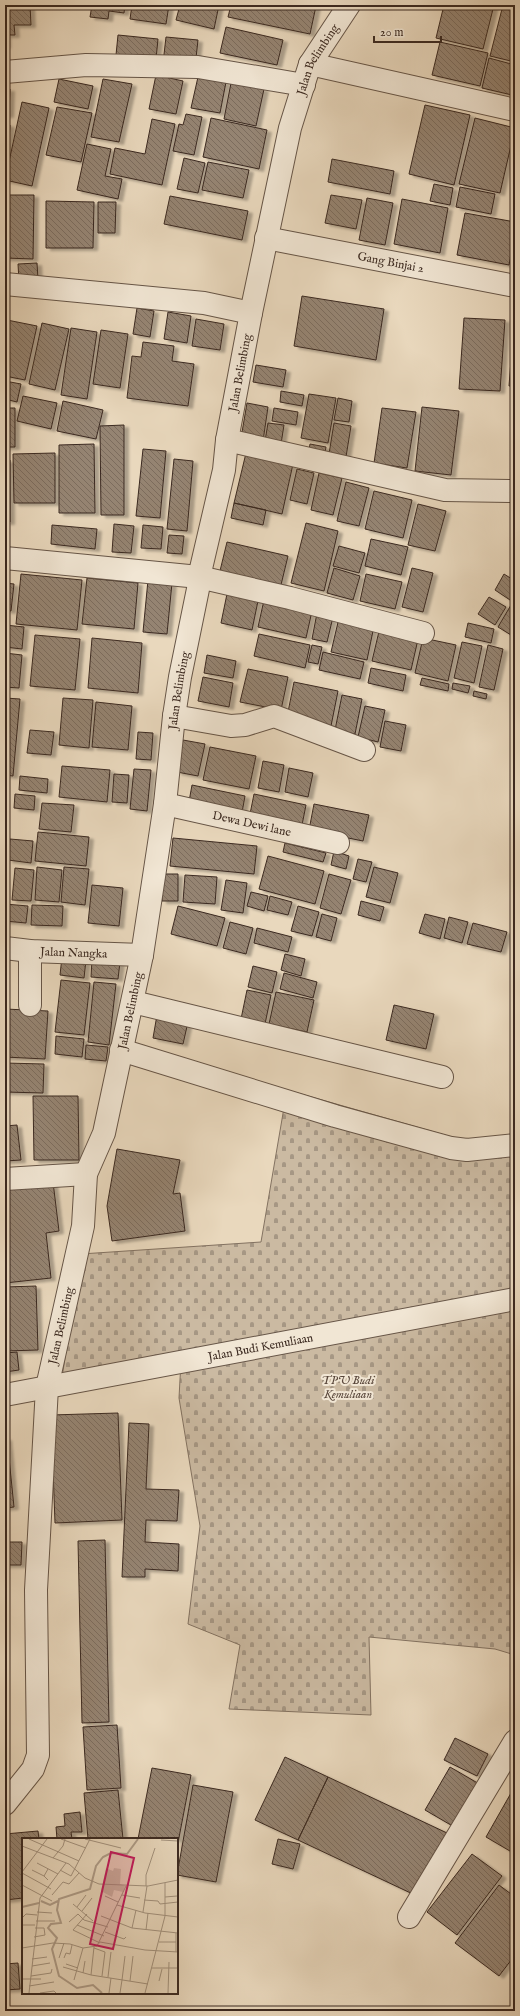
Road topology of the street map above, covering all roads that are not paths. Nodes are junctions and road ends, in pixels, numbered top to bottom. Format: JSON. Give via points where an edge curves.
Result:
{"nodes":[{"id":1,"x":349,"y":5,"type":"edge"},
{"id":2,"x":5,"y":72,"type":"edge"},
{"id":3,"x":307,"y":75,"type":"junction"},
{"id":4,"x":515,"y":110,"type":"edge"},
{"id":5,"x":266,"y":238,"type":"junction"},
{"id":6,"x":5,"y":284,"type":"edge"},
{"id":7,"x":515,"y":286,"type":"edge"},
{"id":8,"x":251,"y":313,"type":"junction"},
{"id":9,"x":227,"y":440,"type":"junction"},
{"id":10,"x":515,"y":491,"type":"edge"},
{"id":11,"x":5,"y":558,"type":"edge"},
{"id":12,"x":199,"y":577,"type":"junction"},
{"id":13,"x":423,"y":633,"type":"dead end"},
{"id":14,"x":174,"y":716,"type":"junction"},
{"id":15,"x":364,"y":750,"type":"dead end"},
{"id":16,"x":165,"y":804,"type":"junction"},
{"id":17,"x":338,"y":843,"type":"dead end"},
{"id":18,"x":5,"y":948,"type":"edge"},
{"id":19,"x":30,"y":951,"type":"junction"},
{"id":20,"x":142,"y":955,"type":"junction"},
{"id":21,"x":133,"y":1002,"type":"junction"},
{"id":22,"x":30,"y":1005,"type":"dead end"},
{"id":23,"x":121,"y":1050,"type":"junction"},
{"id":24,"x":442,"y":1077,"type":"dead end"},
{"id":25,"x":515,"y":1145,"type":"edge"},
{"id":26,"x":86,"y":1174,"type":"junction"},
{"id":27,"x":5,"y":1179,"type":"edge"},
{"id":28,"x":515,"y":1299,"type":"edge"},
{"id":29,"x":47,"y":1387,"type":"junction"},
{"id":30,"x":5,"y":1395,"type":"edge"},
{"id":31,"x":515,"y":1741,"type":"edge"},
{"id":32,"x":5,"y":1804,"type":"edge"},
{"id":33,"x":409,"y":1917,"type":"dead end"}],
"edges":[{"from":1,"to":3,"type":"street","name":"Jalan Belimbing"},
{"from":2,"to":3,"type":"street","via":[[86,65],[198,68]]},
{"from":3,"to":4,"type":"street"},
{"from":3,"to":5,"type":"street","name":"Jalan Belimbing","via":[[290,128]]},
{"from":5,"to":7,"type":"street","name":"Gang Binjai 2"},
{"from":5,"to":8,"type":"street","name":"Jalan Belimbing"},
{"from":6,"to":8,"type":"street","via":[[204,303]]},
{"from":8,"to":9,"type":"street","name":"Jalan Belimbing"},
{"from":9,"to":10,"type":"street","via":[[445,490]]},
{"from":9,"to":12,"type":"street","name":"Jalan Belimbing","via":[[224,470]]},
{"from":11,"to":12,"type":"street"},
{"from":12,"to":13,"type":"street"},
{"from":12,"to":14,"type":"street","name":"Jalan Belimbing"},
{"from":14,"to":15,"type":"street","via":[[232,726],[245,725],[274,716]]},
{"from":14,"to":16,"type":"street","name":"Jalan Belimbing"},
{"from":16,"to":17,"type":"street","name":"Dewa Dewi lane"},
{"from":16,"to":20,"type":"street","name":"Jalan Belimbing"},
{"from":18,"to":19,"type":"street","name":"Jalan Nangka"},
{"from":19,"to":20,"type":"street","name":"Jalan Nangka"},
{"from":19,"to":22,"type":"street"},
{"from":20,"to":21,"type":"street","name":"Jalan Belimbing"},
{"from":21,"to":23,"type":"street","name":"Jalan Belimbing"},
{"from":21,"to":24,"type":"street"},
{"from":23,"to":25,"type":"street","via":[[335,1116],[451,1148],[467,1150]]},
{"from":23,"to":26,"type":"street","name":"Jalan Belimbing","via":[[104,1133]]},
{"from":26,"to":27,"type":"street"},
{"from":26,"to":29,"type":"street","name":"Jalan Belimbing","via":[[83,1226]]},
{"from":28,"to":29,"type":"street","name":"Jalan Budi Kemuliaan"},
{"from":29,"to":30,"type":"street","name":"Jalan Budi Kemuliaan"},
{"from":29,"to":32,"type":"street","name":"Jalan Belimbing","via":[[36,1590],[38,1755],[32,1769]]},
{"from":31,"to":33,"type":"street"}]}
